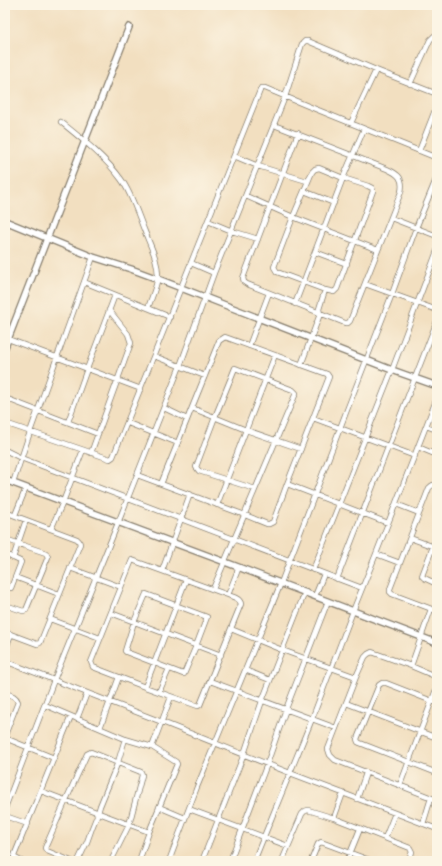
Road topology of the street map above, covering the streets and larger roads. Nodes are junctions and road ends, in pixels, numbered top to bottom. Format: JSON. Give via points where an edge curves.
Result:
{"nodes":[{"id":1,"x":129,"y":27,"type":"dead end"},
{"id":2,"x":437,"y":36,"type":"edge"},
{"id":3,"x":376,"y":70,"type":"junction"},
{"id":4,"x":410,"y":84,"type":"junction"},
{"id":5,"x":437,"y":94,"type":"edge"},
{"id":6,"x":285,"y":97,"type":"junction"},
{"id":7,"x":437,"y":105,"type":"edge"},
{"id":8,"x":61,"y":122,"type":"dead end"},
{"id":9,"x":351,"y":123,"type":"junction"},
{"id":10,"x":274,"y":125,"type":"junction"},
{"id":11,"x":364,"y":129,"type":"junction"},
{"id":12,"x":298,"y":134,"type":"junction"},
{"id":13,"x":85,"y":141,"type":"junction"},
{"id":14,"x":419,"y":151,"type":"junction"},
{"id":15,"x":353,"y":155,"type":"junction"},
{"id":16,"x":234,"y":156,"type":"junction"},
{"id":17,"x":437,"y":158,"type":"edge"},
{"id":18,"x":258,"y":166,"type":"junction"},
{"id":19,"x":283,"y":174,"type":"junction"},
{"id":20,"x":437,"y":177,"type":"edge"},
{"id":21,"x":343,"y":178,"type":"junction"},
{"id":22,"x":307,"y":182,"type":"junction"},
{"id":23,"x":304,"y":191,"type":"junction"},
{"id":24,"x":246,"y":196,"type":"junction"},
{"id":25,"x":334,"y":203,"type":"junction"},
{"id":26,"x":270,"y":206,"type":"junction"},
{"id":27,"x":293,"y":217,"type":"junction"},
{"id":28,"x":391,"y":218,"type":"junction"},
{"id":29,"x":5,"y":221,"type":"edge"},
{"id":30,"x":208,"y":221,"type":"junction"},
{"id":31,"x":416,"y":228,"type":"junction"},
{"id":32,"x":324,"y":229,"type":"junction"},
{"id":33,"x":232,"y":231,"type":"junction"},
{"id":34,"x":437,"y":236,"type":"edge"},
{"id":35,"x":47,"y":238,"type":"junction"},
{"id":36,"x":258,"y":239,"type":"junction"},
{"id":37,"x":355,"y":241,"type":"junction"},
{"id":38,"x":378,"y":250,"type":"junction"},
{"id":39,"x":437,"y":251,"type":"edge"},
{"id":40,"x":315,"y":252,"type":"junction"},
{"id":41,"x":93,"y":257,"type":"junction"},
{"id":42,"x":191,"y":263,"type":"junction"},
{"id":43,"x":347,"y":264,"type":"junction"},
{"id":44,"x":214,"y":273,"type":"junction"},
{"id":45,"x":158,"y":279,"type":"junction"},
{"id":46,"x":84,"y":282,"type":"junction"},
{"id":47,"x":303,"y":282,"type":"junction"},
{"id":48,"x":365,"y":284,"type":"junction"},
{"id":49,"x":181,"y":288,"type":"junction"},
{"id":50,"x":325,"y":290,"type":"junction"},
{"id":51,"x":269,"y":293,"type":"junction"},
{"id":52,"x":392,"y":294,"type":"junction"},
{"id":53,"x":115,"y":295,"type":"junction"},
{"id":54,"x":206,"y":298,"type":"junction"},
{"id":55,"x":417,"y":303,"type":"junction"},
{"id":56,"x":295,"y":304,"type":"junction"},
{"id":57,"x":148,"y":308,"type":"junction"},
{"id":58,"x":109,"y":310,"type":"junction"},
{"id":59,"x":437,"y":310,"type":"edge"},
{"id":60,"x":320,"y":314,"type":"junction"},
{"id":61,"x":170,"y":317,"type":"junction"},
{"id":62,"x":259,"y":318,"type":"junction"},
{"id":63,"x":437,"y":321,"type":"edge"},
{"id":64,"x":310,"y":338,"type":"junction"},
{"id":65,"x":8,"y":339,"type":"junction"},
{"id":66,"x":249,"y":346,"type":"junction"},
{"id":67,"x":5,"y":348,"type":"edge"},
{"id":68,"x":275,"y":355,"type":"junction"},
{"id":69,"x":154,"y":356,"type":"junction"},
{"id":70,"x":57,"y":357,"type":"junction"},
{"id":71,"x":367,"y":359,"type":"junction"},
{"id":72,"x":301,"y":365,"type":"junction"},
{"id":73,"x":180,"y":366,"type":"junction"},
{"id":74,"x":87,"y":369,"type":"junction"},
{"id":75,"x":392,"y":370,"type":"junction"},
{"id":76,"x":205,"y":376,"type":"junction"},
{"id":77,"x":414,"y":378,"type":"junction"},
{"id":78,"x":266,"y":379,"type":"junction"},
{"id":79,"x":117,"y":381,"type":"junction"},
{"id":80,"x":437,"y":386,"type":"edge"},
{"id":81,"x":141,"y":389,"type":"junction"},
{"id":82,"x":5,"y":398,"type":"edge"},
{"id":83,"x":437,"y":398,"type":"edge"},
{"id":84,"x":164,"y":408,"type":"junction"},
{"id":85,"x":192,"y":408,"type":"junction"},
{"id":86,"x":38,"y":411,"type":"junction"},
{"id":87,"x":215,"y":417,"type":"junction"},
{"id":88,"x":313,"y":418,"type":"junction"},
{"id":89,"x":187,"y":419,"type":"junction"},
{"id":90,"x":68,"y":422,"type":"junction"},
{"id":91,"x":5,"y":423,"type":"edge"},
{"id":92,"x":128,"y":423,"type":"junction"},
{"id":93,"x":426,"y":426,"type":"junction"},
{"id":94,"x":340,"y":428,"type":"junction"},
{"id":95,"x":246,"y":430,"type":"junction"},
{"id":96,"x":437,"y":430,"type":"edge"},
{"id":97,"x":30,"y":432,"type":"junction"},
{"id":98,"x":154,"y":433,"type":"junction"},
{"id":99,"x":98,"y":434,"type":"junction"},
{"id":100,"x":365,"y":438,"type":"junction"},
{"id":101,"x":276,"y":441,"type":"junction"},
{"id":102,"x":178,"y":443,"type":"junction"},
{"id":103,"x":388,"y":446,"type":"junction"},
{"id":104,"x":418,"y":447,"type":"junction"},
{"id":105,"x":301,"y":449,"type":"junction"},
{"id":106,"x":5,"y":450,"type":"edge"},
{"id":107,"x":83,"y":450,"type":"junction"},
{"id":108,"x":91,"y":453,"type":"junction"},
{"id":109,"x":437,"y":455,"type":"edge"},
{"id":110,"x":415,"y":456,"type":"junction"},
{"id":111,"x":21,"y":458,"type":"junction"},
{"id":112,"x":137,"y":475,"type":"junction"},
{"id":113,"x":73,"y":477,"type":"junction"},
{"id":114,"x":5,"y":480,"type":"edge"},
{"id":115,"x":226,"y":480,"type":"junction"},
{"id":116,"x":13,"y":483,"type":"junction"},
{"id":117,"x":161,"y":484,"type":"junction"},
{"id":118,"x":287,"y":484,"type":"junction"},
{"id":119,"x":437,"y":486,"type":"edge"},
{"id":120,"x":26,"y":488,"type":"junction"},
{"id":121,"x":255,"y":489,"type":"junction"},
{"id":122,"x":190,"y":494,"type":"junction"},
{"id":123,"x":314,"y":495,"type":"junction"},
{"id":124,"x":128,"y":498,"type":"junction"},
{"id":125,"x":64,"y":502,"type":"junction"},
{"id":126,"x":339,"y":504,"type":"junction"},
{"id":127,"x":396,"y":504,"type":"junction"},
{"id":128,"x":216,"y":505,"type":"junction"},
{"id":129,"x":5,"y":512,"type":"edge"},
{"id":130,"x":362,"y":513,"type":"junction"},
{"id":131,"x":420,"y":513,"type":"junction"},
{"id":132,"x":245,"y":515,"type":"junction"},
{"id":133,"x":15,"y":516,"type":"junction"},
{"id":134,"x":181,"y":519,"type":"junction"},
{"id":135,"x":26,"y":520,"type":"junction"},
{"id":136,"x":118,"y":523,"type":"junction"},
{"id":137,"x":388,"y":523,"type":"junction"},
{"id":138,"x":51,"y":529,"type":"junction"},
{"id":139,"x":437,"y":536,"type":"edge"},
{"id":140,"x":410,"y":538,"type":"junction"},
{"id":141,"x":5,"y":539,"type":"edge"},
{"id":142,"x":234,"y":540,"type":"junction"},
{"id":143,"x":172,"y":543,"type":"junction"},
{"id":144,"x":18,"y":544,"type":"junction"},
{"id":145,"x":435,"y":547,"type":"edge"},
{"id":146,"x":376,"y":554,"type":"junction"},
{"id":147,"x":5,"y":555,"type":"edge"},
{"id":148,"x":13,"y":558,"type":"junction"},
{"id":149,"x":289,"y":561,"type":"junction"},
{"id":150,"x":225,"y":562,"type":"junction"},
{"id":151,"x":400,"y":563,"type":"junction"},
{"id":152,"x":70,"y":568,"type":"junction"},
{"id":153,"x":239,"y":568,"type":"junction"},
{"id":154,"x":313,"y":570,"type":"junction"},
{"id":155,"x":162,"y":571,"type":"junction"},
{"id":156,"x":324,"y":574,"type":"junction"},
{"id":157,"x":15,"y":577,"type":"junction"},
{"id":158,"x":96,"y":578,"type":"junction"},
{"id":159,"x":337,"y":579,"type":"junction"},
{"id":160,"x":186,"y":580,"type":"junction"},
{"id":161,"x":281,"y":583,"type":"junction"},
{"id":162,"x":437,"y":584,"type":"edge"},
{"id":163,"x":36,"y":585,"type":"junction"},
{"id":164,"x":5,"y":587,"type":"edge"},
{"id":165,"x":121,"y":587,"type":"junction"},
{"id":166,"x":362,"y":588,"type":"junction"},
{"id":167,"x":213,"y":590,"type":"junction"},
{"id":168,"x":305,"y":592,"type":"junction"},
{"id":169,"x":59,"y":594,"type":"junction"},
{"id":170,"x":228,"y":595,"type":"junction"},
{"id":171,"x":315,"y":596,"type":"junction"},
{"id":172,"x":328,"y":601,"type":"junction"},
{"id":173,"x":5,"y":605,"type":"edge"},
{"id":174,"x":176,"y":605,"type":"junction"},
{"id":175,"x":431,"y":609,"type":"junction"},
{"id":176,"x":353,"y":611,"type":"junction"},
{"id":177,"x":437,"y":611,"type":"edge"},
{"id":178,"x":111,"y":613,"type":"junction"},
{"id":179,"x":50,"y":619,"type":"junction"},
{"id":180,"x":134,"y":622,"type":"junction"},
{"id":181,"x":75,"y":629,"type":"junction"},
{"id":182,"x":231,"y":629,"type":"junction"},
{"id":183,"x":5,"y":632,"type":"edge"},
{"id":184,"x":11,"y":634,"type":"junction"},
{"id":185,"x":165,"y":634,"type":"junction"},
{"id":186,"x":421,"y":637,"type":"junction"},
{"id":187,"x":100,"y":638,"type":"junction"},
{"id":188,"x":257,"y":640,"type":"junction"},
{"id":189,"x":437,"y":643,"type":"edge"},
{"id":190,"x":196,"y":646,"type":"junction"},
{"id":191,"x":282,"y":650,"type":"junction"},
{"id":192,"x":5,"y":651,"type":"edge"},
{"id":193,"x":220,"y":655,"type":"junction"},
{"id":194,"x":306,"y":658,"type":"junction"},
{"id":195,"x":5,"y":661,"type":"edge"},
{"id":196,"x":154,"y":663,"type":"junction"},
{"id":197,"x":411,"y":666,"type":"junction"},
{"id":198,"x":332,"y":668,"type":"junction"},
{"id":199,"x":169,"y":669,"type":"junction"},
{"id":200,"x":245,"y":670,"type":"junction"},
{"id":201,"x":119,"y":677,"type":"junction"},
{"id":202,"x":356,"y":677,"type":"junction"},
{"id":203,"x":437,"y":677,"type":"edge"},
{"id":204,"x":54,"y":680,"type":"junction"},
{"id":205,"x":270,"y":680,"type":"junction"},
{"id":206,"x":210,"y":681,"type":"junction"},
{"id":207,"x":145,"y":686,"type":"junction"},
{"id":208,"x":437,"y":688,"type":"edge"},
{"id":209,"x":236,"y":691,"type":"junction"},
{"id":210,"x":159,"y":692,"type":"junction"},
{"id":211,"x":5,"y":693,"type":"edge"},
{"id":212,"x":87,"y":693,"type":"junction"},
{"id":213,"x":171,"y":697,"type":"junction"},
{"id":214,"x":262,"y":700,"type":"junction"},
{"id":215,"x":432,"y":701,"type":"junction"},
{"id":216,"x":110,"y":702,"type":"junction"},
{"id":217,"x":346,"y":703,"type":"junction"},
{"id":218,"x":437,"y":703,"type":"edge"},
{"id":219,"x":45,"y":705,"type":"junction"},
{"id":220,"x":286,"y":709,"type":"junction"},
{"id":221,"x":369,"y":712,"type":"junction"},
{"id":222,"x":71,"y":716,"type":"junction"},
{"id":223,"x":77,"y":719,"type":"junction"},
{"id":224,"x":312,"y":719,"type":"junction"},
{"id":225,"x":162,"y":722,"type":"junction"},
{"id":226,"x":100,"y":728,"type":"junction"},
{"id":227,"x":336,"y":728,"type":"junction"},
{"id":228,"x":420,"y":732,"type":"junction"},
{"id":229,"x":5,"y":737,"type":"edge"},
{"id":230,"x":437,"y":738,"type":"edge"},
{"id":231,"x":124,"y":739,"type":"junction"},
{"id":232,"x":215,"y":743,"type":"junction"},
{"id":233,"x":29,"y":747,"type":"junction"},
{"id":234,"x":152,"y":747,"type":"junction"},
{"id":235,"x":244,"y":754,"type":"junction"},
{"id":236,"x":54,"y":758,"type":"junction"},
{"id":237,"x":118,"y":762,"type":"junction"},
{"id":238,"x":408,"y":762,"type":"junction"},
{"id":239,"x":267,"y":764,"type":"junction"},
{"id":240,"x":290,"y":773,"type":"junction"},
{"id":241,"x":366,"y":773,"type":"junction"},
{"id":242,"x":437,"y":773,"type":"edge"},
{"id":243,"x":400,"y":785,"type":"junction"},
{"id":244,"x":41,"y":791,"type":"junction"},
{"id":245,"x":343,"y":793,"type":"junction"},
{"id":246,"x":431,"y":798,"type":"junction"},
{"id":247,"x":357,"y":799,"type":"junction"},
{"id":248,"x":66,"y":800,"type":"junction"},
{"id":249,"x":437,"y":800,"type":"edge"},
{"id":250,"x":159,"y":807,"type":"junction"},
{"id":251,"x":5,"y":808,"type":"edge"},
{"id":252,"x":189,"y":809,"type":"junction"},
{"id":253,"x":98,"y":813,"type":"junction"},
{"id":254,"x":395,"y":813,"type":"junction"},
{"id":255,"x":5,"y":816,"type":"edge"},
{"id":256,"x":185,"y":818,"type":"junction"},
{"id":257,"x":334,"y":818,"type":"junction"},
{"id":258,"x":218,"y":820,"type":"junction"},
{"id":259,"x":28,"y":824,"type":"junction"},
{"id":260,"x":129,"y":824,"type":"junction"},
{"id":261,"x":423,"y":824,"type":"junction"},
{"id":262,"x":242,"y":829,"type":"junction"},
{"id":263,"x":360,"y":829,"type":"junction"},
{"id":264,"x":437,"y":829,"type":"edge"},
{"id":265,"x":149,"y":832,"type":"junction"},
{"id":266,"x":264,"y":837,"type":"junction"},
{"id":267,"x":385,"y":838,"type":"junction"},
{"id":268,"x":288,"y":846,"type":"junction"},
{"id":269,"x":350,"y":853,"type":"junction"},
{"id":270,"x":21,"y":861,"type":"edge"},
{"id":271,"x":71,"y":861,"type":"edge"},
{"id":272,"x":78,"y":861,"type":"edge"},
{"id":273,"x":111,"y":861,"type":"edge"},
{"id":274,"x":140,"y":861,"type":"edge"},
{"id":275,"x":169,"y":861,"type":"edge"},
{"id":276,"x":202,"y":861,"type":"edge"},
{"id":277,"x":230,"y":861,"type":"edge"},
{"id":278,"x":254,"y":861,"type":"edge"},
{"id":279,"x":282,"y":861,"type":"edge"},
{"id":280,"x":311,"y":861,"type":"edge"},
{"id":281,"x":347,"y":861,"type":"edge"},
{"id":282,"x":372,"y":861,"type":"edge"},
{"id":283,"x":408,"y":861,"type":"edge"}],
"edges":[{"from":1,"to":13,"type":"street"},
{"from":2,"to":4,"type":"street","via":[[430,40]]},
{"from":3,"to":4,"type":"street"},
{"from":3,"to":6,"type":"street","via":[[308,41],[302,44]]},
{"from":3,"to":9,"type":"street"},
{"from":4,"to":5,"type":"street"},
{"from":6,"to":9,"type":"street"},
{"from":6,"to":10,"type":"street"},
{"from":6,"to":16,"type":"street","via":[[261,88]]},
{"from":7,"to":14,"type":"street"},
{"from":8,"to":13,"type":"street"},
{"from":9,"to":11,"type":"street"},
{"from":10,"to":12,"type":"street"},
{"from":10,"to":18,"type":"street"},
{"from":11,"to":14,"type":"street"},
{"from":11,"to":15,"type":"street"},
{"from":12,"to":15,"type":"street"},
{"from":12,"to":19,"type":"street"},
{"from":13,"to":35,"type":"street"},
{"from":13,"to":45,"type":"street","via":[[122,180],[155,257]]},
{"from":14,"to":17,"type":"street"},
{"from":15,"to":21,"type":"street"},
{"from":15,"to":28,"type":"street","via":[[388,169],[401,178],[402,189]]},
{"from":16,"to":18,"type":"street"},
{"from":16,"to":30,"type":"street"},
{"from":18,"to":19,"type":"street"},
{"from":18,"to":24,"type":"street"},
{"from":19,"to":22,"type":"street"},
{"from":19,"to":26,"type":"street"},
{"from":20,"to":31,"type":"street"},
{"from":21,"to":22,"type":"street","via":[[319,168],[312,172]]},
{"from":21,"to":25,"type":"street"},
{"from":21,"to":37,"type":"street","via":[[368,186],[373,191]]},
{"from":22,"to":23,"type":"street"},
{"from":23,"to":25,"type":"street"},
{"from":23,"to":27,"type":"street"},
{"from":24,"to":26,"type":"street"},
{"from":24,"to":33,"type":"street"},
{"from":25,"to":32,"type":"street"},
{"from":26,"to":27,"type":"street"},
{"from":26,"to":36,"type":"street"},
{"from":27,"to":32,"type":"street"},
{"from":27,"to":47,"type":"street","via":[[274,267],[277,272]]},
{"from":28,"to":31,"type":"street"},
{"from":28,"to":38,"type":"street"},
{"from":29,"to":35,"type":"street"},
{"from":30,"to":33,"type":"street"},
{"from":30,"to":42,"type":"street"},
{"from":31,"to":34,"type":"street"},
{"from":31,"to":52,"type":"street"},
{"from":32,"to":37,"type":"street"},
{"from":32,"to":40,"type":"street"},
{"from":33,"to":36,"type":"street"},
{"from":33,"to":44,"type":"street"},
{"from":35,"to":41,"type":"street"},
{"from":35,"to":65,"type":"street"},
{"from":36,"to":51,"type":"street","via":[[243,278],[247,284]]},
{"from":37,"to":38,"type":"street"},
{"from":37,"to":43,"type":"street"},
{"from":38,"to":48,"type":"street"},
{"from":39,"to":55,"type":"street"},
{"from":40,"to":43,"type":"street"},
{"from":40,"to":47,"type":"street"},
{"from":41,"to":45,"type":"street"},
{"from":41,"to":46,"type":"street"},
{"from":42,"to":44,"type":"street"},
{"from":42,"to":49,"type":"street"},
{"from":43,"to":50,"type":"street","via":[[336,291]]},
{"from":44,"to":54,"type":"street"},
{"from":45,"to":49,"type":"street"},
{"from":45,"to":57,"type":"street"},
{"from":46,"to":53,"type":"street"},
{"from":46,"to":70,"type":"street"},
{"from":47,"to":50,"type":"street"},
{"from":47,"to":56,"type":"street"},
{"from":48,"to":52,"type":"street"},
{"from":48,"to":60,"type":"street","via":[[350,322],[345,323]]},
{"from":49,"to":54,"type":"street"},
{"from":49,"to":61,"type":"street"},
{"from":50,"to":60,"type":"street"},
{"from":51,"to":56,"type":"street"},
{"from":51,"to":62,"type":"street"},
{"from":52,"to":55,"type":"street"},
{"from":52,"to":71,"type":"street"},
{"from":53,"to":57,"type":"street"},
{"from":53,"to":58,"type":"street"},
{"from":54,"to":62,"type":"street"},
{"from":54,"to":73,"type":"street"},
{"from":55,"to":59,"type":"street"},
{"from":55,"to":75,"type":"street"},
{"from":56,"to":60,"type":"street"},
{"from":57,"to":61,"type":"street"},
{"from":58,"to":74,"type":"street"},
{"from":58,"to":79,"type":"street","via":[[128,334],[131,343]]},
{"from":60,"to":64,"type":"street"},
{"from":61,"to":69,"type":"street"},
{"from":62,"to":64,"type":"street"},
{"from":62,"to":66,"type":"street"},
{"from":63,"to":77,"type":"street"},
{"from":64,"to":71,"type":"street"},
{"from":64,"to":72,"type":"street"},
{"from":65,"to":67,"type":"street"},
{"from":65,"to":70,"type":"street"},
{"from":66,"to":68,"type":"street"},
{"from":66,"to":76,"type":"street","via":[[225,337],[221,339]]},
{"from":68,"to":72,"type":"street"},
{"from":68,"to":78,"type":"street"},
{"from":69,"to":73,"type":"street"},
{"from":69,"to":81,"type":"street"},
{"from":70,"to":74,"type":"street"},
{"from":70,"to":86,"type":"street"},
{"from":71,"to":75,"type":"street"},
{"from":71,"to":94,"type":"street"},
{"from":72,"to":88,"type":"street","via":[[329,377]]},
{"from":73,"to":76,"type":"street"},
{"from":73,"to":84,"type":"street"},
{"from":74,"to":79,"type":"street"},
{"from":74,"to":90,"type":"street"},
{"from":75,"to":77,"type":"street"},
{"from":75,"to":100,"type":"street"},
{"from":76,"to":85,"type":"street"},
{"from":77,"to":80,"type":"street"},
{"from":77,"to":103,"type":"street"},
{"from":78,"to":87,"type":"street","via":[[235,368]]},
{"from":78,"to":95,"type":"street"},
{"from":78,"to":101,"type":"street","via":[[296,393]]},
{"from":79,"to":81,"type":"street"},
{"from":79,"to":99,"type":"street"},
{"from":81,"to":92,"type":"street"},
{"from":82,"to":86,"type":"street"},
{"from":83,"to":93,"type":"street"},
{"from":84,"to":89,"type":"street"},
{"from":84,"to":98,"type":"street"},
{"from":85,"to":87,"type":"street"},
{"from":85,"to":89,"type":"street"},
{"from":86,"to":90,"type":"street"},
{"from":86,"to":97,"type":"street"},
{"from":87,"to":95,"type":"street"},
{"from":87,"to":115,"type":"street","via":[[196,466],[199,471]]},
{"from":88,"to":94,"type":"street"},
{"from":88,"to":105,"type":"street"},
{"from":89,"to":102,"type":"street"},
{"from":90,"to":99,"type":"street"},
{"from":91,"to":97,"type":"street"},
{"from":92,"to":98,"type":"street"},
{"from":92,"to":108,"type":"street","via":[[112,459]]},
{"from":93,"to":96,"type":"street"},
{"from":93,"to":104,"type":"street"},
{"from":94,"to":100,"type":"street"},
{"from":94,"to":123,"type":"street"},
{"from":95,"to":101,"type":"street"},
{"from":95,"to":115,"type":"street"},
{"from":97,"to":107,"type":"street"},
{"from":97,"to":111,"type":"street"},
{"from":98,"to":102,"type":"street"},
{"from":98,"to":112,"type":"street"},
{"from":99,"to":108,"type":"street"},
{"from":100,"to":103,"type":"street"},
{"from":100,"to":126,"type":"street"},
{"from":101,"to":105,"type":"street"},
{"from":101,"to":121,"type":"street"},
{"from":102,"to":117,"type":"street"},
{"from":103,"to":110,"type":"street"},
{"from":103,"to":130,"type":"street"},
{"from":104,"to":109,"type":"street"},
{"from":104,"to":110,"type":"street"},
{"from":105,"to":118,"type":"street"},
{"from":106,"to":111,"type":"street"},
{"from":107,"to":108,"type":"street"},
{"from":107,"to":113,"type":"street"},
{"from":110,"to":127,"type":"street"},
{"from":111,"to":113,"type":"street"},
{"from":111,"to":116,"type":"street"},
{"from":112,"to":117,"type":"street"},
{"from":112,"to":124,"type":"street"},
{"from":113,"to":124,"type":"street"},
{"from":113,"to":125,"type":"street"},
{"from":114,"to":116,"type":"street"},
{"from":115,"to":121,"type":"street"},
{"from":115,"to":128,"type":"street"},
{"from":116,"to":120,"type":"street"},
{"from":117,"to":122,"type":"street"},
{"from":118,"to":123,"type":"street"},
{"from":118,"to":132,"type":"street","via":[[273,522],[267,524]]},
{"from":119,"to":131,"type":"street","via":[[429,488]]},
{"from":120,"to":125,"type":"street"},
{"from":120,"to":133,"type":"street"},
{"from":121,"to":132,"type":"street"},
{"from":122,"to":128,"type":"street"},
{"from":122,"to":134,"type":"street"},
{"from":123,"to":126,"type":"street"},
{"from":123,"to":149,"type":"street"},
{"from":124,"to":134,"type":"street"},
{"from":124,"to":136,"type":"street"},
{"from":125,"to":136,"type":"street"},
{"from":125,"to":138,"type":"street"},
{"from":126,"to":130,"type":"street"},
{"from":126,"to":154,"type":"street"},
{"from":127,"to":131,"type":"street"},
{"from":127,"to":137,"type":"street"},
{"from":128,"to":132,"type":"street"},
{"from":129,"to":133,"type":"street"},
{"from":130,"to":137,"type":"street"},
{"from":130,"to":159,"type":"street"},
{"from":131,"to":140,"type":"street"},
{"from":132,"to":142,"type":"street"},
{"from":133,"to":135,"type":"street"},
{"from":134,"to":142,"type":"street"},
{"from":134,"to":143,"type":"street"},
{"from":135,"to":138,"type":"street"},
{"from":135,"to":144,"type":"street"},
{"from":136,"to":143,"type":"street"},
{"from":136,"to":158,"type":"street"},
{"from":137,"to":146,"type":"street"},
{"from":138,"to":152,"type":"street","via":[[79,541]]},
{"from":139,"to":145,"type":"street"},
{"from":140,"to":145,"type":"street"},
{"from":140,"to":151,"type":"street"},
{"from":141,"to":144,"type":"street"},
{"from":142,"to":149,"type":"street"},
{"from":142,"to":150,"type":"street"},
{"from":143,"to":150,"type":"street"},
{"from":143,"to":155,"type":"street"},
{"from":144,"to":148,"type":"street"},
{"from":144,"to":163,"type":"street","via":[[48,555]]},
{"from":145,"to":162,"type":"street","via":[[422,576]]},
{"from":146,"to":151,"type":"street"},
{"from":146,"to":166,"type":"street"},
{"from":147,"to":148,"type":"street"},
{"from":148,"to":157,"type":"street","via":[[21,562]]},
{"from":149,"to":154,"type":"street"},
{"from":149,"to":161,"type":"street"},
{"from":150,"to":153,"type":"street"},
{"from":150,"to":167,"type":"street"},
{"from":151,"to":175,"type":"street","via":[[390,592]]},
{"from":152,"to":158,"type":"street"},
{"from":152,"to":169,"type":"street"},
{"from":153,"to":161,"type":"street"},
{"from":153,"to":170,"type":"street"},
{"from":154,"to":156,"type":"street"},
{"from":155,"to":160,"type":"street"},
{"from":155,"to":165,"type":"street","via":[[132,560]]},
{"from":156,"to":159,"type":"street"},
{"from":156,"to":171,"type":"street"},
{"from":157,"to":163,"type":"street"},
{"from":157,"to":164,"type":"street","via":[[10,588]]},
{"from":158,"to":165,"type":"street"},
{"from":158,"to":181,"type":"street"},
{"from":159,"to":166,"type":"street"},
{"from":160,"to":167,"type":"street"},
{"from":160,"to":174,"type":"street"},
{"from":161,"to":168,"type":"street"},
{"from":161,"to":188,"type":"street"},
{"from":163,"to":169,"type":"street"},
{"from":163,"to":173,"type":"street","via":[[26,610]]},
{"from":165,"to":178,"type":"street"},
{"from":166,"to":176,"type":"street"},
{"from":167,"to":170,"type":"street"},
{"from":168,"to":171,"type":"street"},
{"from":168,"to":191,"type":"street"},
{"from":169,"to":179,"type":"street"},
{"from":170,"to":182,"type":"street","via":[[241,602]]},
{"from":171,"to":172,"type":"street"},
{"from":172,"to":176,"type":"street"},
{"from":172,"to":194,"type":"street"},
{"from":174,"to":180,"type":"street","via":[[146,594]]},
{"from":174,"to":185,"type":"street"},
{"from":174,"to":190,"type":"street","via":[[207,617]]},
{"from":175,"to":177,"type":"street"},
{"from":175,"to":186,"type":"street"},
{"from":176,"to":186,"type":"street"},
{"from":176,"to":198,"type":"street"},
{"from":178,"to":180,"type":"street"},
{"from":178,"to":187,"type":"street"},
{"from":179,"to":181,"type":"street"},
{"from":179,"to":184,"type":"street","via":[[40,643]]},
{"from":180,"to":185,"type":"street"},
{"from":180,"to":196,"type":"street","via":[[125,651]]},
{"from":181,"to":187,"type":"street"},
{"from":181,"to":204,"type":"street"},
{"from":182,"to":188,"type":"street"},
{"from":182,"to":193,"type":"street"},
{"from":183,"to":184,"type":"street"},
{"from":184,"to":192,"type":"street"},
{"from":185,"to":190,"type":"street"},
{"from":185,"to":196,"type":"street"},
{"from":186,"to":189,"type":"street"},
{"from":186,"to":197,"type":"street"},
{"from":187,"to":201,"type":"street","via":[[91,665]]},
{"from":188,"to":191,"type":"street"},
{"from":188,"to":200,"type":"street"},
{"from":190,"to":193,"type":"street"},
{"from":190,"to":199,"type":"street","via":[[185,673]]},
{"from":191,"to":194,"type":"street"},
{"from":191,"to":205,"type":"street"},
{"from":193,"to":206,"type":"street"},
{"from":194,"to":198,"type":"street"},
{"from":194,"to":220,"type":"street"},
{"from":195,"to":204,"type":"street"},
{"from":196,"to":199,"type":"street"},
{"from":196,"to":207,"type":"street"},
{"from":197,"to":202,"type":"street","via":[[372,652],[365,657]]},
{"from":197,"to":203,"type":"street"},
{"from":198,"to":202,"type":"street"},
{"from":198,"to":224,"type":"street"},
{"from":199,"to":210,"type":"street"},
{"from":200,"to":205,"type":"street"},
{"from":200,"to":209,"type":"street"},
{"from":201,"to":207,"type":"street"},
{"from":201,"to":216,"type":"street"},
{"from":202,"to":217,"type":"street"},
{"from":204,"to":212,"type":"street"},
{"from":204,"to":219,"type":"street"},
{"from":205,"to":214,"type":"street"},
{"from":206,"to":209,"type":"street"},
{"from":206,"to":213,"type":"street","via":[[198,706]]},
{"from":207,"to":210,"type":"street"},
{"from":208,"to":215,"type":"street"},
{"from":209,"to":214,"type":"street"},
{"from":209,"to":232,"type":"street"},
{"from":210,"to":213,"type":"street"},
{"from":211,"to":229,"type":"street","via":[[14,696],[18,702]]},
{"from":212,"to":216,"type":"street"},
{"from":212,"to":223,"type":"street"},
{"from":213,"to":225,"type":"street"},
{"from":214,"to":220,"type":"street"},
{"from":214,"to":235,"type":"street"},
{"from":215,"to":218,"type":"street"},
{"from":215,"to":221,"type":"street","via":[[386,683],[379,686]]},
{"from":215,"to":228,"type":"street"},
{"from":216,"to":225,"type":"street"},
{"from":216,"to":226,"type":"street"},
{"from":217,"to":221,"type":"street"},
{"from":217,"to":227,"type":"street"},
{"from":219,"to":222,"type":"street"},
{"from":219,"to":233,"type":"street"},
{"from":220,"to":224,"type":"street"},
{"from":220,"to":239,"type":"street"},
{"from":221,"to":228,"type":"street"},
{"from":221,"to":238,"type":"street","via":[[358,742]]},
{"from":222,"to":223,"type":"street"},
{"from":222,"to":236,"type":"street"},
{"from":223,"to":226,"type":"street"},
{"from":224,"to":227,"type":"street"},
{"from":224,"to":240,"type":"street"},
{"from":225,"to":232,"type":"street"},
{"from":225,"to":234,"type":"street"},
{"from":226,"to":231,"type":"street"},
{"from":227,"to":241,"type":"street","via":[[328,749],[330,755],[335,760]]},
{"from":228,"to":230,"type":"street"},
{"from":228,"to":238,"type":"street"},
{"from":229,"to":233,"type":"street"},
{"from":231,"to":234,"type":"street"},
{"from":231,"to":237,"type":"street"},
{"from":232,"to":235,"type":"street"},
{"from":232,"to":252,"type":"street"},
{"from":233,"to":236,"type":"street"},
{"from":233,"to":251,"type":"street"},
{"from":234,"to":250,"type":"street","via":[[177,764]]},
{"from":235,"to":239,"type":"street"},
{"from":235,"to":258,"type":"street"},
{"from":236,"to":244,"type":"street"},
{"from":237,"to":248,"type":"street","via":[[88,753]]},
{"from":237,"to":253,"type":"street"},
{"from":237,"to":260,"type":"street","via":[[142,774]]},
{"from":238,"to":242,"type":"street"},
{"from":238,"to":243,"type":"street"},
{"from":239,"to":240,"type":"street"},
{"from":239,"to":262,"type":"street"},
{"from":240,"to":245,"type":"street"},
{"from":240,"to":266,"type":"street"},
{"from":241,"to":243,"type":"street"},
{"from":241,"to":247,"type":"street"},
{"from":243,"to":246,"type":"street"},
{"from":244,"to":248,"type":"street"},
{"from":244,"to":259,"type":"street"},
{"from":245,"to":247,"type":"street"},
{"from":245,"to":257,"type":"street"},
{"from":246,"to":249,"type":"street"},
{"from":246,"to":261,"type":"street"},
{"from":247,"to":254,"type":"street"},
{"from":248,"to":253,"type":"street"},
{"from":248,"to":271,"type":"street","via":[[46,850]]},
{"from":250,"to":256,"type":"street"},
{"from":250,"to":265,"type":"street"},
{"from":252,"to":256,"type":"street"},
{"from":252,"to":258,"type":"street"},
{"from":253,"to":260,"type":"street"},
{"from":253,"to":272,"type":"street"},
{"from":254,"to":261,"type":"street"},
{"from":254,"to":267,"type":"street"},
{"from":255,"to":259,"type":"street"},
{"from":256,"to":275,"type":"street"},
{"from":257,"to":263,"type":"street"},
{"from":257,"to":268,"type":"street","via":[[305,811]]},
{"from":258,"to":262,"type":"street"},
{"from":258,"to":276,"type":"street"},
{"from":259,"to":270,"type":"street","via":[[14,856]]},
{"from":260,"to":265,"type":"street"},
{"from":260,"to":273,"type":"street"},
{"from":261,"to":264,"type":"street"},
{"from":262,"to":266,"type":"street"},
{"from":262,"to":277,"type":"street"},
{"from":263,"to":267,"type":"street"},
{"from":263,"to":269,"type":"street"},
{"from":265,"to":274,"type":"street"},
{"from":266,"to":268,"type":"street"},
{"from":266,"to":278,"type":"street"},
{"from":267,"to":283,"type":"street","via":[[410,848],[412,852]]},
{"from":268,"to":279,"type":"street"},
{"from":269,"to":280,"type":"street","via":[[319,843]]},
{"from":269,"to":281,"type":"street"},
{"from":269,"to":282,"type":"street"}]}
